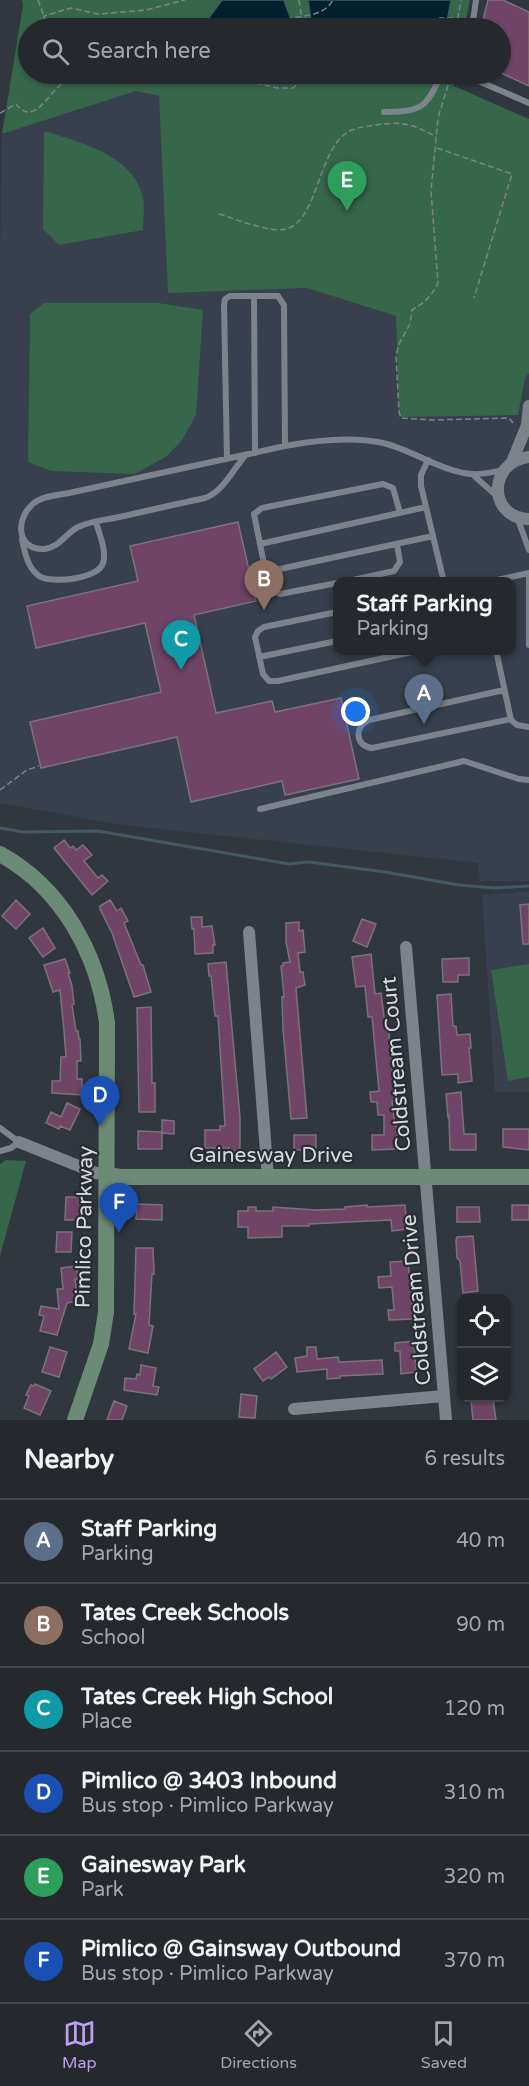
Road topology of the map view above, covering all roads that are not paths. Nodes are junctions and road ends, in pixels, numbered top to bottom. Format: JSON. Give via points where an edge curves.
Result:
{"nodes":[{"id":1,"x":476,"y":0,"type":"edge"},
{"id":2,"x":473,"y":18,"type":"edge"},
{"id":3,"x":436,"y":84,"type":"edge"},
{"id":4,"x":485,"y":84,"type":"edge"},
{"id":5,"x":529,"y":103,"type":"edge"},
{"id":6,"x":384,"y":112,"type":"dead end"},
{"id":7,"x":254,"y":296,"type":"junction"},
{"id":8,"x":529,"y":406,"type":"edge"},
{"id":9,"x":528,"y":427,"type":"edge"},
{"id":10,"x":285,"y":446,"type":"junction"},
{"id":11,"x":255,"y":453,"type":"junction"},
{"id":12,"x":246,"y":455,"type":"junction"},
{"id":13,"x":529,"y":457,"type":"edge"},
{"id":14,"x":227,"y":459,"type":"junction"},
{"id":15,"x":428,"y":460,"type":"junction"},
{"id":16,"x":508,"y":466,"type":"junction"},
{"id":17,"x":471,"y":474,"type":"junction"},
{"id":18,"x":499,"y":498,"type":"junction"},
{"id":19,"x":426,"y":507,"type":"junction"},
{"id":20,"x":400,"y":513,"type":"junction"},
{"id":21,"x":523,"y":518,"type":"edge"},
{"id":22,"x":96,"y":522,"type":"junction"},
{"id":23,"x":22,"y":535,"type":"junction"},
{"id":24,"x":433,"y":536,"type":"junction"},
{"id":25,"x":260,"y":544,"type":"junction"},
{"id":26,"x":397,"y":544,"type":"junction"},
{"id":27,"x":529,"y":550,"type":"edge"},
{"id":28,"x":266,"y":572,"type":"junction"},
{"id":29,"x":529,"y":573,"type":"edge"},
{"id":30,"x":367,"y":577,"type":"edge"},
{"id":31,"x":443,"y":577,"type":"edge"},
{"id":32,"x":511,"y":577,"type":"edge"},
{"id":33,"x":333,"y":584,"type":"edge"},
{"id":34,"x":333,"y":613,"type":"edge"},
{"id":35,"x":333,"y":642,"type":"edge"},
{"id":36,"x":529,"y":645,"type":"edge"},
{"id":37,"x":402,"y":655,"type":"edge"},
{"id":38,"x":497,"y":655,"type":"edge"},
{"id":39,"x":259,"y":657,"type":"junction"},
{"id":40,"x":504,"y":690,"type":"junction"},
{"id":41,"x":511,"y":719,"type":"junction"},
{"id":42,"x":529,"y":727,"type":"edge"},
{"id":43,"x":529,"y":780,"type":"edge"},
{"id":44,"x":260,"y":809,"type":"dead end"},
{"id":45,"x":0,"y":854,"type":"edge"},
{"id":46,"x":249,"y":932,"type":"dead end"},
{"id":47,"x":406,"y":947,"type":"dead end"},
{"id":48,"x":0,"y":1128,"type":"edge"},
{"id":49,"x":19,"y":1142,"type":"junction"},
{"id":50,"x":0,"y":1151,"type":"edge"},
{"id":51,"x":107,"y":1175,"type":"junction"},
{"id":52,"x":425,"y":1177,"type":"junction"},
{"id":53,"x":529,"y":1177,"type":"edge"},
{"id":54,"x":268,"y":1178,"type":"junction"},
{"id":55,"x":444,"y":1396,"type":"junction"},
{"id":56,"x":294,"y":1409,"type":"dead end"},
{"id":57,"x":75,"y":1420,"type":"edge"},
{"id":58,"x":446,"y":1420,"type":"edge"}],
"edges":[{"from":1,"to":2,"type":"lane"},
{"from":3,"to":6,"type":"lane","via":[[420,107]]},
{"from":4,"to":5,"type":"lane"},
{"from":7,"to":10,"type":"lane","via":[[278,296],[285,305]]},
{"from":7,"to":11,"type":"lane"},
{"from":7,"to":14,"type":"lane","via":[[230,296],[224,305]]},
{"from":8,"to":9,"type":"street"},
{"from":9,"to":16,"type":"street"},
{"from":10,"to":11,"type":"lane"},
{"from":10,"to":15,"type":"lane","via":[[341,439],[382,443]]},
{"from":11,"to":12,"type":"lane"},
{"from":12,"to":14,"type":"lane"},
{"from":12,"to":22,"type":"lane","via":[[214,495]]},
{"from":13,"to":16,"type":"street"},
{"from":14,"to":23,"type":"lane","via":[[36,501],[20,522]]},
{"from":15,"to":17,"type":"lane"},
{"from":15,"to":19,"type":"lane","via":[[421,474]]},
{"from":16,"to":17,"type":"lane"},
{"from":16,"to":18,"type":"street","via":[[498,484]]},
{"from":17,"to":18,"type":"lane"},
{"from":18,"to":21,"type":"street","via":[[503,506]]},
{"from":19,"to":20,"type":"lane"},
{"from":19,"to":24,"type":"lane"},
{"from":20,"to":25,"type":"lane"},
{"from":20,"to":25,"type":"lane","via":[[393,488],[383,484],[261,508],[254,514]]},
{"from":21,"to":27,"type":"lane"},
{"from":22,"to":23,"type":"lane","via":[[79,526],[55,546],[45,549],[27,544]]},
{"from":22,"to":23,"type":"lane","via":[[103,547],[102,567],[90,574],[58,581],[47,580],[29,567]]},
{"from":24,"to":26,"type":"lane"},
{"from":24,"to":31,"type":"lane"},
{"from":25,"to":28,"type":"lane"},
{"from":26,"to":28,"type":"lane"},
{"from":26,"to":30,"type":"lane","via":[[400,562],[394,571]]},
{"from":28,"to":33,"type":"lane","via":[[273,591],[280,594]]},
{"from":29,"to":32,"type":"lane"},
{"from":29,"to":36,"type":"lane"},
{"from":34,"to":39,"type":"lane","via":[[264,627],[255,637]]},
{"from":35,"to":39,"type":"lane"},
{"from":37,"to":39,"type":"lane","via":[[278,681],[270,681],[263,674]]},
{"from":38,"to":40,"type":"lane"},
{"from":40,"to":41,"type":"lane"},
{"from":40,"to":41,"type":"lane","via":[[369,720],[362,723],[358,736],[361,743],[372,748]]},
{"from":41,"to":42,"type":"lane","via":[[517,725]]},
{"from":43,"to":44,"type":"lane","via":[[464,761]]},
{"from":45,"to":51,"type":"street","name":"Pimlico Parkway","via":[[33,877],[58,903],[84,942],[97,974],[107,1023]]},
{"from":46,"to":54,"type":"street"},
{"from":47,"to":52,"type":"street","name":"Coldstream Court"},
{"from":48,"to":49,"type":"lane"},
{"from":49,"to":50,"type":"lane"},
{"from":49,"to":51,"type":"street","name":"Gainesway Drive"},
{"from":51,"to":54,"type":"street","name":"Gainesway Drive"},
{"from":51,"to":57,"type":"street","name":"Pimlico Parkway","via":[[104,1330]]},
{"from":52,"to":53,"type":"street","name":"Gainesway Drive"},
{"from":52,"to":54,"type":"street","name":"Gainesway Drive"},
{"from":52,"to":55,"type":"street","name":"Coldstream Drive"},
{"from":55,"to":56,"type":"street"},
{"from":55,"to":58,"type":"street","name":"Coldstream Drive"}]}
